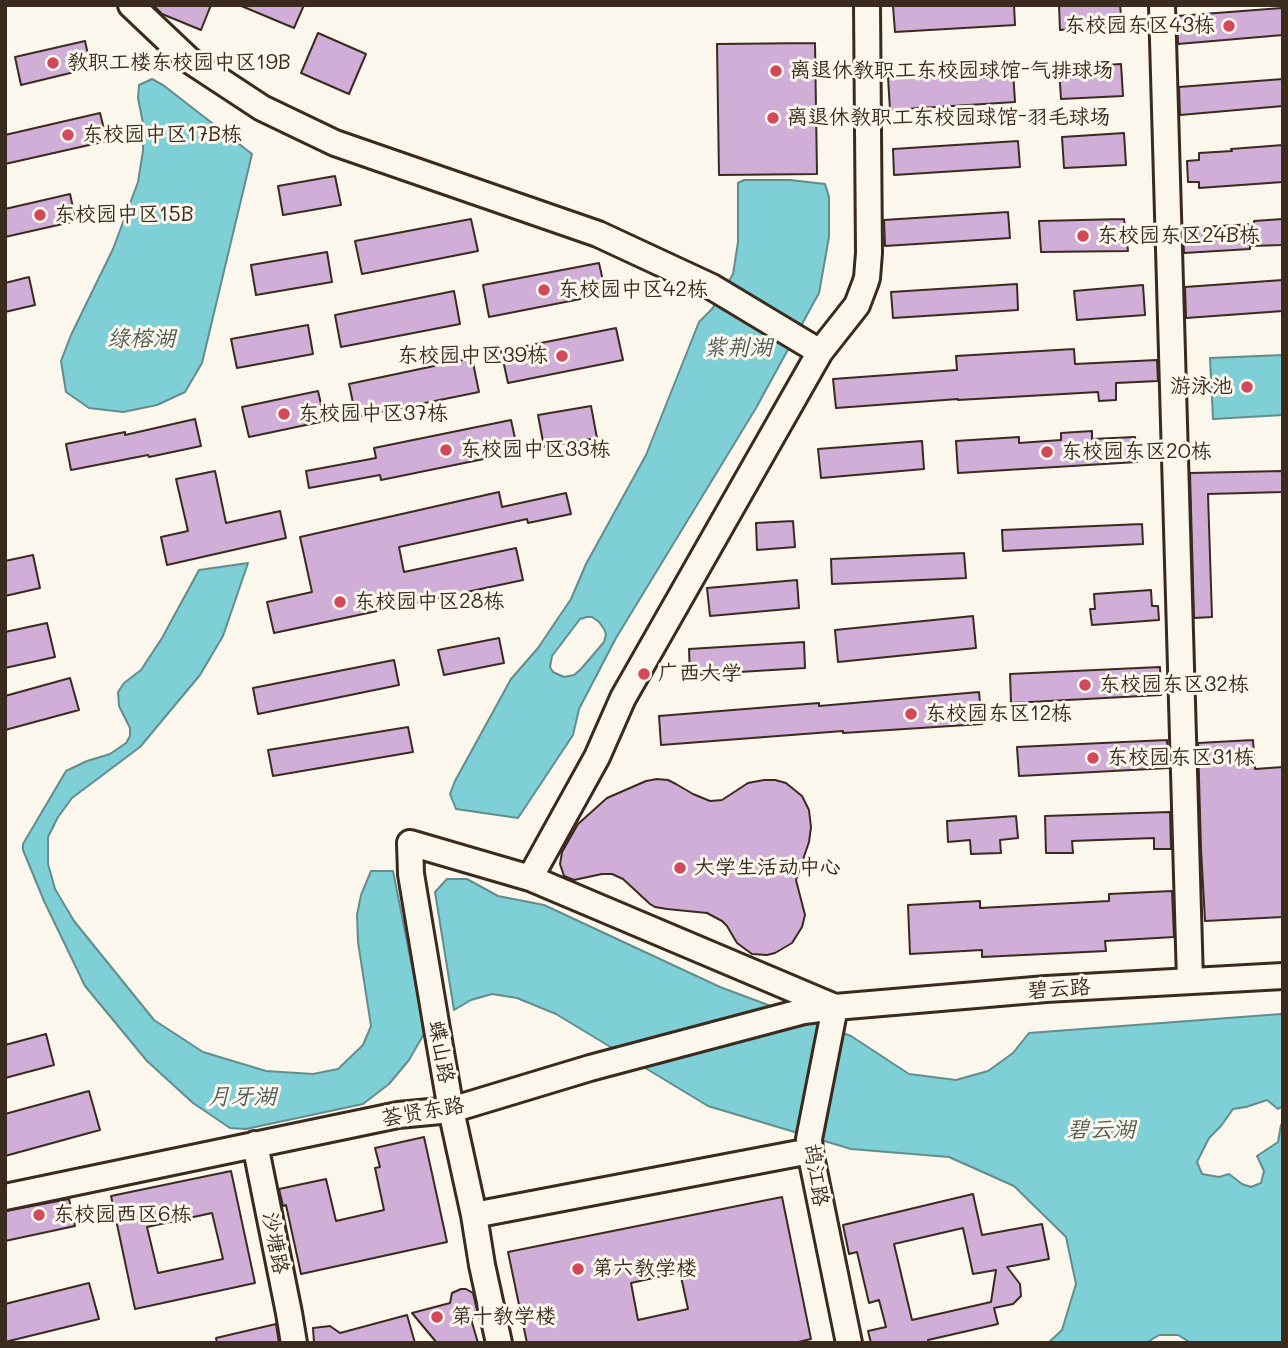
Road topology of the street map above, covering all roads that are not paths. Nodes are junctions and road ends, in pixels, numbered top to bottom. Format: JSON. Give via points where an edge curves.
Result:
{"nodes":[{"id":1,"x":131,"y":5,"type":"edge"},
{"id":2,"x":867,"y":5,"type":"edge"},
{"id":3,"x":1162,"y":5,"type":"edge"},
{"id":4,"x":813,"y":347,"type":"junction"},
{"id":5,"x":530,"y":878,"type":"junction"},
{"id":6,"x":1283,"y":976,"type":"edge"},
{"id":7,"x":1191,"y":981,"type":"junction"},
{"id":8,"x":833,"y":1015,"type":"junction"},
{"id":9,"x":451,"y":1110,"type":"junction"},
{"id":10,"x":255,"y":1144,"type":"junction"},
{"id":11,"x":809,"y":1145,"type":"junction"},
{"id":12,"x":5,"y":1197,"type":"edge"},
{"id":13,"x":474,"y":1215,"type":"junction"},
{"id":14,"x":293,"y":1343,"type":"edge"},
{"id":15,"x":499,"y":1343,"type":"edge"},
{"id":16,"x":849,"y":1343,"type":"edge"}],
"edges":[{"from":1,"to":4,"type":"street","via":[[189,60],[262,108],[335,143],[598,234],[712,287]]},
{"from":2,"to":4,"type":"street","via":[[867,278],[857,305]]},
{"from":3,"to":7,"type":"street"},
{"from":4,"to":5,"type":"street"},
{"from":5,"to":8,"type":"street"},
{"from":5,"to":9,"type":"street","name":"蝶山路","via":[[410,843],[411,874]]},
{"from":6,"to":7,"type":"street","name":"碧云路"},
{"from":7,"to":8,"type":"street","name":"碧云路","via":[[1046,989]]},
{"from":8,"to":9,"type":"street","name":"荟贤东路","via":[[804,1012]]},
{"from":8,"to":11,"type":"street","name":"鸪江路"},
{"from":9,"to":10,"type":"street","name":"荟贤东路","via":[[398,1115]]},
{"from":9,"to":13,"type":"street","name":"蝶山路"},
{"from":10,"to":12,"type":"street","name":"荟贤东路"},
{"from":10,"to":14,"type":"street","name":"沙塘路"},
{"from":11,"to":13,"type":"street"},
{"from":11,"to":16,"type":"street","name":"鸪江路"},
{"from":13,"to":15,"type":"street","name":"蝶山路"}]}
